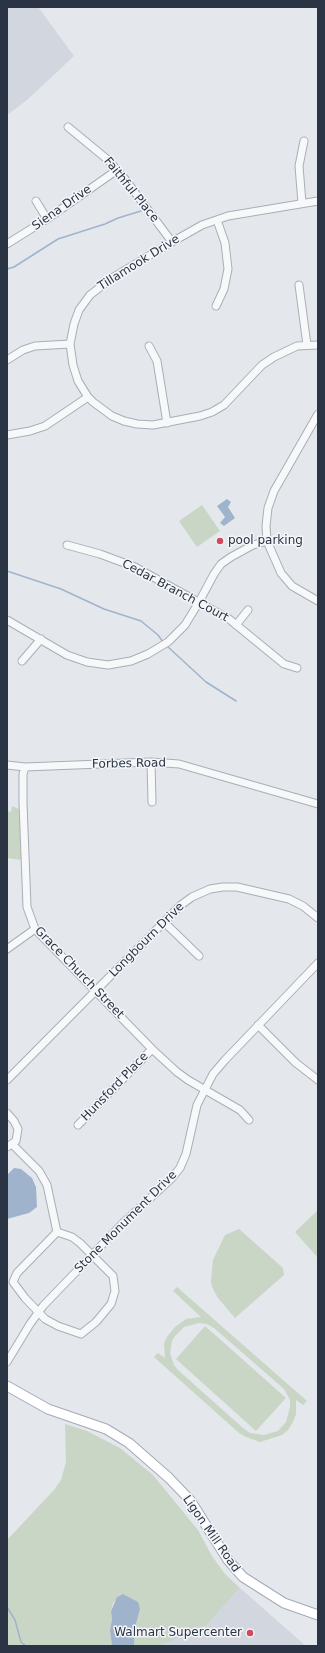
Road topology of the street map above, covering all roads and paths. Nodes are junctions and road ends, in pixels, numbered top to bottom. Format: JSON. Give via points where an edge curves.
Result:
{"nodes":[{"id":1,"x":68,"y":127,"type":"dead end"},
{"id":2,"x":304,"y":141,"type":"dead end"},
{"id":3,"x":117,"y":170,"type":"junction"},
{"id":4,"x":36,"y":201,"type":"dead end"},
{"id":5,"x":318,"y":202,"type":"edge"},
{"id":6,"x":302,"y":203,"type":"junction"},
{"id":7,"x":47,"y":219,"type":"junction"},
{"id":8,"x":217,"y":220,"type":"junction"},
{"id":9,"x":172,"y":242,"type":"junction"},
{"id":10,"x":7,"y":244,"type":"edge"},
{"id":11,"x":300,"y":286,"type":"dead end"},
{"id":12,"x":216,"y":306,"type":"dead end"},
{"id":13,"x":70,"y":344,"type":"junction"},
{"id":14,"x":306,"y":345,"type":"junction"},
{"id":15,"x":318,"y":345,"type":"edge"},
{"id":16,"x":149,"y":346,"type":"dead end"},
{"id":17,"x":7,"y":360,"type":"edge"},
{"id":18,"x":88,"y":397,"type":"junction"},
{"id":19,"x":318,"y":415,"type":"edge"},
{"id":20,"x":166,"y":423,"type":"junction"},
{"id":21,"x":7,"y":435,"type":"edge"},
{"id":22,"x":267,"y":541,"type":"junction"},
{"id":23,"x":67,"y":545,"type":"dead end"},
{"id":24,"x":318,"y":601,"type":"edge"},
{"id":25,"x":199,"y":602,"type":"junction"},
{"id":26,"x":248,"y":610,"type":"dead end"},
{"id":27,"x":7,"y":620,"type":"edge"},
{"id":28,"x":236,"y":625,"type":"junction"},
{"id":29,"x":41,"y":639,"type":"junction"},
{"id":30,"x":22,"y":661,"type":"dead end"},
{"id":31,"x":297,"y":668,"type":"dead end"},
{"id":32,"x":151,"y":762,"type":"junction"},
{"id":33,"x":7,"y":765,"type":"edge"},
{"id":34,"x":24,"y":767,"type":"junction"},
{"id":35,"x":152,"y":802,"type":"dead end"},
{"id":36,"x":318,"y":804,"type":"edge"},
{"id":37,"x":318,"y":918,"type":"edge"},
{"id":38,"x":164,"y":922,"type":"junction"},
{"id":39,"x":35,"y":929,"type":"junction"},
{"id":40,"x":7,"y":949,"type":"edge"},
{"id":41,"x":200,"y":956,"type":"dead end"},
{"id":42,"x":318,"y":963,"type":"edge"},
{"id":43,"x":95,"y":991,"type":"junction"},
{"id":44,"x":258,"y":1025,"type":"junction"},
{"id":45,"x":152,"y":1049,"type":"junction"},
{"id":46,"x":7,"y":1080,"type":"edge"},
{"id":47,"x":318,"y":1080,"type":"edge"},
{"id":48,"x":204,"y":1090,"type":"junction"},
{"id":49,"x":7,"y":1113,"type":"edge"},
{"id":50,"x":249,"y":1120,"type":"dead end"},
{"id":51,"x":78,"y":1125,"type":"dead end"},
{"id":52,"x":10,"y":1145,"type":"edge"},
{"id":53,"x":57,"y":1232,"type":"junction"},
{"id":54,"x":92,"y":1256,"type":"junction"},
{"id":55,"x":39,"y":1312,"type":"junction"},
{"id":56,"x":7,"y":1362,"type":"edge"},
{"id":57,"x":7,"y":1386,"type":"edge"},
{"id":58,"x":318,"y":1615,"type":"edge"}],
"edges":[{"from":1,"to":3,"type":"street","name":"Faithful Place"},
{"from":2,"to":6,"type":"street","via":[[299,166]]},
{"from":3,"to":7,"type":"street","name":"Siena Drive"},
{"from":3,"to":9,"type":"street","name":"Faithful Place"},
{"from":4,"to":7,"type":"street"},
{"from":5,"to":6,"type":"street","name":"Tillamook Drive"},
{"from":6,"to":8,"type":"street","name":"Tillamook Drive"},
{"from":7,"to":10,"type":"street","name":"Siena Drive"},
{"from":8,"to":9,"type":"street","name":"Tillamook Drive","via":[[202,225]]},
{"from":8,"to":12,"type":"street","via":[[225,243],[228,269],[224,289]]},
{"from":9,"to":13,"type":"street","name":"Tillamook Drive","via":[[112,278],[90,295],[79,310]]},
{"from":11,"to":14,"type":"street"},
{"from":13,"to":17,"type":"street","via":[[30,347]]},
{"from":13,"to":18,"type":"street","name":"Tillamook Drive","via":[[78,381]]},
{"from":14,"to":15,"type":"street","name":"Tillamook Drive"},
{"from":14,"to":20,"type":"street","name":"Tillamook Drive","via":[[274,357],[224,405],[212,412]]},
{"from":16,"to":20,"type":"street","via":[[157,361]]},
{"from":18,"to":20,"type":"street","name":"Tillamook Drive","via":[[103,410],[124,421],[153,425]]},
{"from":18,"to":21,"type":"street","via":[[45,426]]},
{"from":19,"to":22,"type":"street","via":[[274,491],[268,509]]},
{"from":22,"to":24,"type":"street","via":[[281,573],[292,586]]},
{"from":22,"to":25,"type":"street","via":[[253,545],[221,564]]},
{"from":23,"to":25,"type":"street","name":"Cedar Branch Court","via":[[135,567]]},
{"from":25,"to":28,"type":"street","name":"Cedar Branch Court"},
{"from":25,"to":29,"type":"street","via":[[185,625],[168,642],[130,661],[108,665],[87,662],[68,655]]},
{"from":26,"to":28,"type":"street","name":"Cedar Branch Court"},
{"from":27,"to":29,"type":"street"},
{"from":28,"to":31,"type":"street","name":"Cedar Branch Court","via":[[284,664]]},
{"from":29,"to":30,"type":"street"},
{"from":32,"to":34,"type":"street","name":"Forbes Road"},
{"from":32,"to":35,"type":"street"},
{"from":32,"to":36,"type":"street","name":"Forbes Road","via":[[179,764]]},
{"from":33,"to":34,"type":"street","name":"Forbes Road"},
{"from":34,"to":39,"type":"street","name":"Grace Church Street","via":[[27,906]]},
{"from":37,"to":38,"type":"street","name":"Longbourn Drive","via":[[289,899],[237,887],[222,887],[192,897]]},
{"from":38,"to":41,"type":"street"},
{"from":38,"to":43,"type":"street","name":"Longbourn Drive"},
{"from":39,"to":40,"type":"street"},
{"from":39,"to":43,"type":"street","name":"Grace Church Street"},
{"from":42,"to":44,"type":"street","name":"Stone Monument Drive"},
{"from":43,"to":45,"type":"street","name":"Grace Church Street"},
{"from":43,"to":46,"type":"street","name":"Longbourn Drive"},
{"from":44,"to":47,"type":"street"},
{"from":44,"to":48,"type":"street","name":"Stone Monument Drive","via":[[213,1074]]},
{"from":45,"to":48,"type":"street","name":"Grace Church Street","via":[[177,1072]]},
{"from":45,"to":51,"type":"street","name":"Hunsford Place"},
{"from":48,"to":50,"type":"street","name":"Grace Church Street","via":[[240,1110]]},
{"from":48,"to":54,"type":"street","name":"Stone Monument Drive","via":[[197,1105],[186,1154],[180,1168]]},
{"from":49,"to":52,"type":"street","via":[[18,1129],[16,1141]]},
{"from":52,"to":53,"type":"street","via":[[39,1171],[47,1185]]},
{"from":53,"to":54,"type":"street","via":[[72,1237]]},
{"from":53,"to":55,"type":"street","via":[[17,1273],[13,1282],[16,1289]]},
{"from":54,"to":55,"type":"street","name":"Stone Monument Drive"},
{"from":54,"to":55,"type":"street","via":[[113,1276],[115,1282],[115,1297],[105,1314],[81,1334],[58,1326],[45,1319]]},
{"from":55,"to":56,"type":"street","name":"Stone Monument Drive"},
{"from":57,"to":58,"type":"main road","name":"Ligon Mill Road","via":[[48,1409],[106,1429],[129,1443],[190,1500],[228,1560],[243,1577],[284,1603]]}]}
